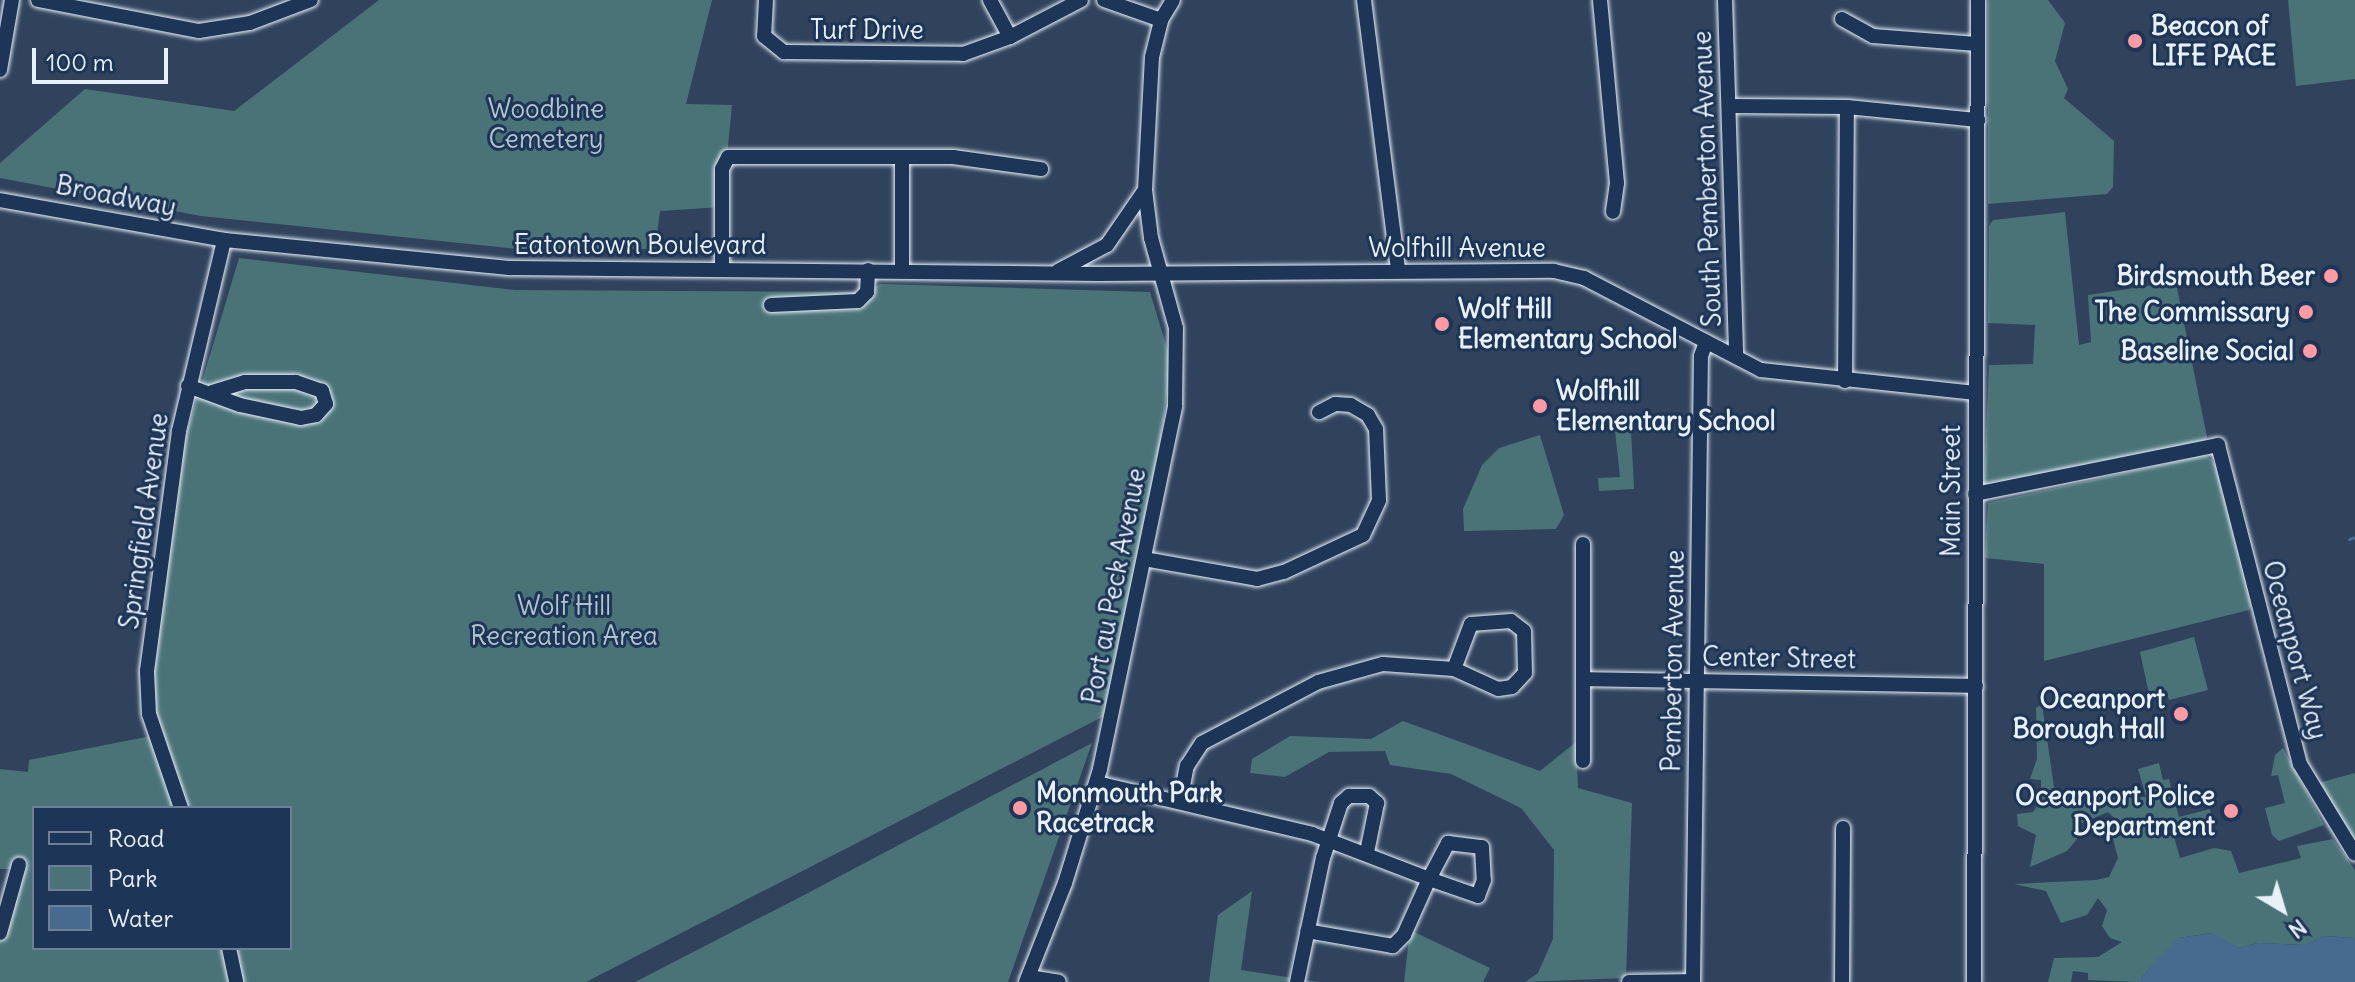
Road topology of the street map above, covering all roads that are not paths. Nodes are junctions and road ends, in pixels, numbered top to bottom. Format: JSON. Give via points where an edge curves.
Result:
{"nodes":[{"id":1,"x":12,"y":0,"type":"edge"},
{"id":2,"x":38,"y":0,"type":"edge"},
{"id":3,"x":311,"y":0,"type":"edge"},
{"id":4,"x":766,"y":0,"type":"edge"},
{"id":5,"x":990,"y":0,"type":"edge"},
{"id":6,"x":1081,"y":0,"type":"edge"},
{"id":7,"x":1104,"y":0,"type":"edge"},
{"id":8,"x":1173,"y":0,"type":"edge"},
{"id":9,"x":1364,"y":0,"type":"edge"},
{"id":10,"x":1600,"y":0,"type":"edge"},
{"id":11,"x":1725,"y":0,"type":"edge"},
{"id":12,"x":1978,"y":0,"type":"edge"},
{"id":13,"x":1842,"y":19,"type":"dead end"},
{"id":14,"x":1161,"y":20,"type":"junction"},
{"id":15,"x":1010,"y":37,"type":"junction"},
{"id":16,"x":1977,"y":44,"type":"junction"},
{"id":17,"x":0,"y":70,"type":"edge"},
{"id":18,"x":1730,"y":106,"type":"junction"},
{"id":19,"x":1847,"y":107,"type":"junction"},
{"id":20,"x":1978,"y":120,"type":"junction"},
{"id":21,"x":902,"y":157,"type":"junction"},
{"id":22,"x":1041,"y":169,"type":"dead end"},
{"id":23,"x":1145,"y":190,"type":"junction"},
{"id":24,"x":0,"y":200,"type":"edge"},
{"id":25,"x":1613,"y":212,"type":"dead end"},
{"id":26,"x":224,"y":240,"type":"junction"},
{"id":27,"x":722,"y":270,"type":"junction"},
{"id":28,"x":868,"y":270,"type":"junction"},
{"id":29,"x":902,"y":270,"type":"junction"},
{"id":30,"x":1058,"y":271,"type":"junction"},
{"id":31,"x":1398,"y":271,"type":"junction"},
{"id":32,"x":1162,"y":274,"type":"junction"},
{"id":33,"x":771,"y":305,"type":"dead end"},
{"id":34,"x":1706,"y":342,"type":"junction"},
{"id":35,"x":1736,"y":357,"type":"junction"},
{"id":36,"x":1845,"y":381,"type":"junction"},
{"id":37,"x":188,"y":386,"type":"junction"},
{"id":38,"x":212,"y":392,"type":"junction"},
{"id":39,"x":1976,"y":393,"type":"junction"},
{"id":40,"x":1319,"y":412,"type":"dead end"},
{"id":41,"x":1975,"y":494,"type":"junction"},
{"id":42,"x":1583,"y":544,"type":"dead end"},
{"id":43,"x":1144,"y":559,"type":"junction"},
{"id":44,"x":1454,"y":669,"type":"junction"},
{"id":45,"x":1583,"y":679,"type":"junction"},
{"id":46,"x":1697,"y":681,"type":"junction"},
{"id":47,"x":1976,"y":686,"type":"junction"},
{"id":48,"x":1583,"y":761,"type":"dead end"},
{"id":49,"x":1097,"y":783,"type":"junction"},
{"id":50,"x":1180,"y":801,"type":"junction"},
{"id":51,"x":180,"y":806,"type":"edge"},
{"id":52,"x":1843,"y":828,"type":"dead end"},
{"id":53,"x":1329,"y":839,"type":"junction"},
{"id":54,"x":1367,"y":852,"type":"junction"},
{"id":55,"x":2355,"y":854,"type":"edge"},
{"id":56,"x":19,"y":865,"type":"dead end"},
{"id":57,"x":1429,"y":879,"type":"junction"},
{"id":58,"x":1307,"y":931,"type":"junction"},
{"id":59,"x":0,"y":933,"type":"edge"},
{"id":60,"x":229,"y":950,"type":"edge"},
{"id":61,"x":1028,"y":979,"type":"edge"},
{"id":62,"x":236,"y":982,"type":"edge"},
{"id":63,"x":1059,"y":982,"type":"edge"},
{"id":64,"x":1297,"y":982,"type":"edge"},
{"id":65,"x":1629,"y":982,"type":"edge"},
{"id":66,"x":1693,"y":982,"type":"edge"},
{"id":67,"x":1842,"y":982,"type":"edge"},
{"id":68,"x":1974,"y":982,"type":"edge"}],
"edges":[{"from":1,"to":17,"type":"street"},
{"from":2,"to":3,"type":"street","via":[[199,31],[250,23]]},
{"from":4,"to":15,"type":"street","name":"Turf Drive","via":[[764,36],[790,54],[970,54]]},
{"from":5,"to":15,"type":"street"},
{"from":6,"to":15,"type":"street","name":"Turf Drive"},
{"from":7,"to":14,"type":"street"},
{"from":8,"to":14,"type":"street"},
{"from":9,"to":31,"type":"street"},
{"from":10,"to":25,"type":"street","via":[[1617,183]]},
{"from":11,"to":18,"type":"street","name":"South Pemberton Avenue"},
{"from":12,"to":16,"type":"street","name":"Main Street"},
{"from":13,"to":16,"type":"street","via":[[1873,36]]},
{"from":14,"to":23,"type":"street","via":[[1152,57]]},
{"from":16,"to":20,"type":"street","name":"Main Street"},
{"from":18,"to":19,"type":"street"},
{"from":18,"to":35,"type":"street","name":"South Pemberton Avenue"},
{"from":19,"to":20,"type":"street"},
{"from":19,"to":36,"type":"street"},
{"from":20,"to":39,"type":"street","name":"Main Street"},
{"from":21,"to":22,"type":"street","via":[[972,159]]},
{"from":21,"to":27,"type":"street","via":[[728,157],[722,169]]},
{"from":21,"to":29,"type":"street"},
{"from":23,"to":30,"type":"street","via":[[1107,245]]},
{"from":23,"to":32,"type":"street","name":"Port au Peck Avenue"},
{"from":24,"to":26,"type":"street","name":"Broadway"},
{"from":26,"to":27,"type":"street","name":"Eatontown Boulevard","via":[[510,268]]},
{"from":26,"to":37,"type":"street","name":"Springfield Avenue"},
{"from":27,"to":28,"type":"street","name":"Eatontown Boulevard"},
{"from":28,"to":29,"type":"street","name":"Eatontown Boulevard"},
{"from":28,"to":33,"type":"street","via":[[867,292],[858,301]]},
{"from":29,"to":30,"type":"street","name":"Eatontown Boulevard"},
{"from":30,"to":32,"type":"street","name":"Wolfhill Avenue"},
{"from":31,"to":32,"type":"street","name":"Wolfhill Avenue"},
{"from":31,"to":34,"type":"street","name":"Wolfhill Avenue","via":[[1528,269],[1573,275]]},
{"from":32,"to":43,"type":"street","name":"Port au Peck Avenue","via":[[1176,328],[1178,377]]},
{"from":34,"to":35,"type":"street","name":"Wolfhill Avenue"},
{"from":34,"to":46,"type":"street","name":"Pemberton Avenue","via":[[1701,356]]},
{"from":35,"to":36,"type":"street","name":"Wolfhill Avenue","via":[[1769,373]]},
{"from":36,"to":39,"type":"street","name":"Wolfhill Avenue"},
{"from":37,"to":38,"type":"street"},
{"from":37,"to":51,"type":"street","name":"Springfield Avenue","via":[[146,686],[149,714]]},
{"from":38,"to":38,"type":"street","via":[[240,405],[301,418],[320,413],[326,399],[316,386],[296,382],[245,382]]},
{"from":39,"to":41,"type":"street","name":"Main Street"},
{"from":40,"to":43,"type":"street","via":[[1335,404],[1351,405],[1368,415],[1376,429],[1379,500],[1363,535],[1257,579]]},
{"from":41,"to":47,"type":"street","name":"Main Street"},
{"from":41,"to":55,"type":"street","name":"Oceanport Way","via":[[2218,445],[2300,764]]},
{"from":42,"to":45,"type":"street"},
{"from":43,"to":49,"type":"street","name":"Port au Peck Avenue"},
{"from":44,"to":44,"type":"street","via":[[1508,690],[1525,673],[1522,626],[1511,621],[1471,624]]},
{"from":44,"to":50,"type":"street","via":[[1400,663],[1331,676],[1206,740],[1187,766]]},
{"from":45,"to":46,"type":"street","name":"Center Street"},
{"from":45,"to":48,"type":"street"},
{"from":46,"to":47,"type":"street","name":"Center Street"},
{"from":46,"to":66,"type":"street","name":"Pemberton Avenue"},
{"from":47,"to":68,"type":"street","name":"Main Street"},
{"from":49,"to":50,"type":"street"},
{"from":49,"to":61,"type":"street","name":"Port au Peck Avenue"},
{"from":50,"to":53,"type":"street"},
{"from":52,"to":67,"type":"street"},
{"from":53,"to":54,"type":"street"},
{"from":53,"to":54,"type":"street","via":[[1343,799],[1369,796],[1377,814]]},
{"from":53,"to":58,"type":"street"},
{"from":54,"to":57,"type":"street"},
{"from":56,"to":59,"type":"street"},
{"from":57,"to":57,"type":"street","via":[[1444,846],[1468,842],[1482,847],[1484,880],[1478,896]]},
{"from":57,"to":58,"type":"street","via":[[1393,946]]},
{"from":58,"to":64,"type":"street"},
{"from":60,"to":62,"type":"street"},
{"from":61,"to":63,"type":"street"},
{"from":65,"to":66,"type":"street"}]}
